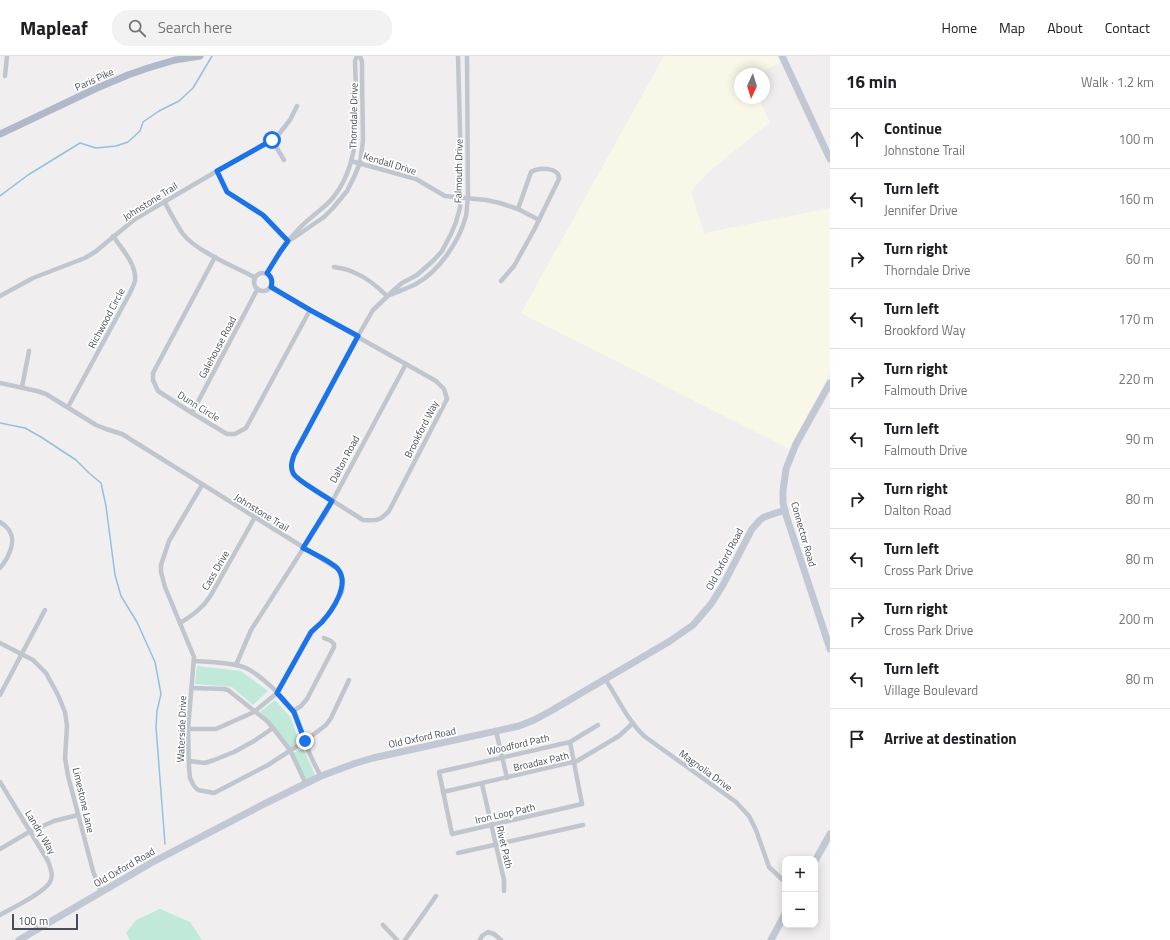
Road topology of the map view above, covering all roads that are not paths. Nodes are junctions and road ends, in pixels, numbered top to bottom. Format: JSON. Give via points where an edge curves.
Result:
{"nodes":[{"id":1,"x":7,"y":56,"type":"edge"},
{"id":2,"x":200,"y":56,"type":"edge"},
{"id":3,"x":358,"y":56,"type":"edge"},
{"id":4,"x":458,"y":56,"type":"edge"},
{"id":5,"x":467,"y":56,"type":"edge"},
{"id":6,"x":782,"y":56,"type":"edge"},
{"id":7,"x":181,"y":57,"type":"edge"},
{"id":8,"x":5,"y":76,"type":"dead end"},
{"id":9,"x":297,"y":106,"type":"dead end"},
{"id":10,"x":0,"y":134,"type":"edge"},
{"id":11,"x":272,"y":140,"type":"junction"},
{"id":12,"x":830,"y":159,"type":"edge"},
{"id":13,"x":284,"y":160,"type":"dead end"},
{"id":14,"x":351,"y":161,"type":"junction"},
{"id":15,"x":360,"y":163,"type":"junction"},
{"id":16,"x":217,"y":171,"type":"junction"},
{"id":17,"x":460,"y":198,"type":"junction"},
{"id":18,"x":468,"y":198,"type":"junction"},
{"id":19,"x":164,"y":202,"type":"junction"},
{"id":20,"x":328,"y":203,"type":"junction"},
{"id":21,"x":333,"y":208,"type":"junction"},
{"id":22,"x":518,"y":209,"type":"junction"},
{"id":23,"x":539,"y":220,"type":"junction"},
{"id":24,"x":113,"y":236,"type":"junction"},
{"id":25,"x":288,"y":241,"type":"junction"},
{"id":26,"x":215,"y":257,"type":"junction"},
{"id":27,"x":334,"y":267,"type":"dead end"},
{"id":28,"x":267,"y":273,"type":"junction"},
{"id":29,"x":254,"y":277,"type":"junction"},
{"id":30,"x":501,"y":281,"type":"dead end"},
{"id":31,"x":271,"y":287,"type":"junction"},
{"id":32,"x":257,"y":290,"type":"junction"},
{"id":33,"x":0,"y":296,"type":"edge"},
{"id":34,"x":387,"y":296,"type":"junction"},
{"id":35,"x":310,"y":310,"type":"junction"},
{"id":36,"x":358,"y":336,"type":"junction"},
{"id":37,"x":29,"y":351,"type":"dead end"},
{"id":38,"x":406,"y":364,"type":"junction"},
{"id":39,"x":0,"y":383,"type":"edge"},
{"id":40,"x":830,"y":383,"type":"edge"},
{"id":41,"x":22,"y":387,"type":"junction"},
{"id":42,"x":68,"y":407,"type":"junction"},
{"id":43,"x":192,"y":413,"type":"junction"},
{"id":44,"x":202,"y":485,"type":"junction"},
{"id":45,"x":332,"y":501,"type":"junction"},
{"id":46,"x":785,"y":510,"type":"junction"},
{"id":47,"x":255,"y":517,"type":"junction"},
{"id":48,"x":0,"y":522,"type":"edge"},
{"id":49,"x":303,"y":548,"type":"junction"},
{"id":50,"x":0,"y":568,"type":"edge"},
{"id":51,"x":45,"y":610,"type":"dead end"},
{"id":52,"x":180,"y":623,"type":"junction"},
{"id":53,"x":324,"y":638,"type":"dead end"},
{"id":54,"x":0,"y":643,"type":"edge"},
{"id":55,"x":830,"y":649,"type":"edge"},
{"id":56,"x":22,"y":654,"type":"junction"},
{"id":57,"x":194,"y":661,"type":"junction"},
{"id":58,"x":236,"y":665,"type":"junction"},
{"id":59,"x":605,"y":679,"type":"junction"},
{"id":60,"x":349,"y":680,"type":"dead end"},
{"id":61,"x":191,"y":688,"type":"junction"},
{"id":62,"x":277,"y":693,"type":"junction"},
{"id":63,"x":0,"y":695,"type":"edge"},
{"id":64,"x":255,"y":711,"type":"junction"},
{"id":65,"x":293,"y":711,"type":"junction"},
{"id":66,"x":633,"y":723,"type":"junction"},
{"id":67,"x":598,"y":724,"type":"dead end"},
{"id":68,"x":273,"y":728,"type":"junction"},
{"id":69,"x":188,"y":730,"type":"junction"},
{"id":70,"x":496,"y":731,"type":"junction"},
{"id":71,"x":305,"y":741,"type":"junction"},
{"id":72,"x":570,"y":742,"type":"junction"},
{"id":73,"x":290,"y":750,"type":"junction"},
{"id":74,"x":502,"y":757,"type":"junction"},
{"id":75,"x":189,"y":760,"type":"junction"},
{"id":76,"x":574,"y":762,"type":"junction"},
{"id":77,"x":439,"y":772,"type":"joint"},
{"id":78,"x":321,"y":776,"type":"junction"},
{"id":79,"x":507,"y":778,"type":"junction"},
{"id":80,"x":0,"y":782,"type":"edge"},
{"id":81,"x":306,"y":784,"type":"junction"},
{"id":82,"x":482,"y":784,"type":"junction"},
{"id":83,"x":443,"y":792,"type":"junction"},
{"id":84,"x":78,"y":815,"type":"junction"},
{"id":85,"x":491,"y":825,"type":"junction"},
{"id":86,"x":583,"y":825,"type":"dead end"},
{"id":87,"x":29,"y":832,"type":"junction"},
{"id":88,"x":830,"y":834,"type":"edge"},
{"id":89,"x":496,"y":845,"type":"junction"},
{"id":90,"x":0,"y":849,"type":"edge"},
{"id":91,"x":458,"y":853,"type":"dead end"},
{"id":92,"x":818,"y":856,"type":"edge"},
{"id":93,"x":782,"y":879,"type":"edge"},
{"id":94,"x":504,"y":890,"type":"dead end"},
{"id":95,"x":101,"y":892,"type":"junction"},
{"id":96,"x":436,"y":896,"type":"dead end"},
{"id":97,"x":0,"y":915,"type":"edge"},
{"id":98,"x":782,"y":920,"type":"edge"},
{"id":99,"x":383,"y":925,"type":"dead end"},
{"id":100,"x":19,"y":940,"type":"edge"},
{"id":101,"x":397,"y":940,"type":"edge"},
{"id":102,"x":405,"y":940,"type":"edge"},
{"id":103,"x":480,"y":940,"type":"edge"},
{"id":104,"x":501,"y":940,"type":"edge"},
{"id":105,"x":771,"y":940,"type":"edge"}],
"edges":[{"from":1,"to":8,"type":"street"},
{"from":2,"to":7,"type":"main road","name":"Paris Pike"},
{"from":3,"to":14,"type":"street","name":"Thorndale Drive","via":[[355,61],[356,144]]},
{"from":3,"to":15,"type":"street","name":"Thorndale Drive","via":[[362,62],[363,141]]},
{"from":4,"to":17,"type":"street","name":"Falmouth Drive"},
{"from":5,"to":18,"type":"street","name":"Falmouth Drive"},
{"from":6,"to":12,"type":"street"},
{"from":7,"to":10,"type":"main road","name":"Paris Pike","via":[[128,75]]},
{"from":9,"to":11,"type":"street","name":"Johnstone Trail","via":[[290,120]]},
{"from":11,"to":13,"type":"street"},
{"from":11,"to":16,"type":"street","name":"Johnstone Trail"},
{"from":14,"to":15,"type":"street","name":"Kendall Drive"},
{"from":14,"to":20,"type":"street","name":"Thorndale Drive","via":[[344,182]]},
{"from":15,"to":17,"type":"street","name":"Kendall Drive","via":[[416,180],[445,196]]},
{"from":15,"to":21,"type":"street","name":"Thorndale Drive","via":[[347,191]]},
{"from":16,"to":19,"type":"street","name":"Johnstone Trail"},
{"from":16,"to":25,"type":"street","via":[[227,192],[263,215]]},
{"from":17,"to":18,"type":"street","name":"Kendall Drive"},
{"from":17,"to":34,"type":"street","name":"Falmouth Drive","via":[[460,208],[452,234],[442,251],[417,275],[402,283]]},
{"from":18,"to":22,"type":"street","name":"Kendall Drive"},
{"from":18,"to":34,"type":"street","name":"Falmouth Drive","via":[[461,230],[440,263],[416,284]]},
{"from":19,"to":24,"type":"street","name":"Johnstone Trail"},
{"from":19,"to":26,"type":"street","via":[[183,234]]},
{"from":20,"to":21,"type":"street"},
{"from":20,"to":25,"type":"street","name":"Thorndale Drive"},
{"from":21,"to":25,"type":"street","name":"Thorndale Drive"},
{"from":22,"to":23,"type":"street","name":"Kendall Drive"},
{"from":22,"to":23,"type":"street","via":[[531,172],[535,169],[549,169],[555,172],[559,179]]},
{"from":23,"to":30,"type":"street","via":[[514,266]]},
{"from":24,"to":33,"type":"street","name":"Johnstone Trail","via":[[85,258],[33,278]]},
{"from":24,"to":42,"type":"street","name":"Richwood Circle","via":[[134,270],[135,282]]},
{"from":25,"to":28,"type":"street","name":"Thorndale Drive"},
{"from":26,"to":29,"type":"street"},
{"from":26,"to":43,"type":"street","name":"Dunn Circle","via":[[153,373],[152,380],[158,391]]},
{"from":27,"to":34,"type":"street","via":[[352,271]]},
{"from":28,"to":29,"type":"street","via":[[262,272]]},
{"from":28,"to":31,"type":"street","via":[[272,281]]},
{"from":29,"to":32,"type":"street","via":[[253,284]]},
{"from":31,"to":32,"type":"street","via":[[262,292]]},
{"from":31,"to":35,"type":"street","name":"Brookford Way"},
{"from":32,"to":43,"type":"street","name":"Galehouse Road"},
{"from":34,"to":36,"type":"street","name":"Falmouth Drive","via":[[373,310]]},
{"from":35,"to":36,"type":"street","name":"Brookford Way"},
{"from":35,"to":43,"type":"street","name":"Dunn Circle","via":[[246,428],[236,434],[227,434]]},
{"from":36,"to":38,"type":"street","name":"Brookford Way"},
{"from":36,"to":45,"type":"street","name":"Falmouth Drive","via":[[291,464],[293,474]]},
{"from":37,"to":41,"type":"street"},
{"from":38,"to":45,"type":"street","name":"Dalton Road"},
{"from":38,"to":45,"type":"street","name":"Brookford Way","via":[[436,381],[444,389],[446,399],[389,511],[379,520],[363,520]]},
{"from":39,"to":41,"type":"street","name":"Johnstone Trail"},
{"from":40,"to":46,"type":"street","name":"Connector Road","via":[[788,463],[783,491]]},
{"from":41,"to":42,"type":"street","name":"Johnstone Trail","via":[[46,394]]},
{"from":42,"to":44,"type":"street","name":"Johnstone Trail","via":[[103,428],[122,434]]},
{"from":44,"to":47,"type":"street","name":"Johnstone Trail"},
{"from":44,"to":52,"type":"street","name":"Waterside Drive","via":[[169,541],[161,565],[165,587]]},
{"from":45,"to":49,"type":"street","name":"Dalton Road"},
{"from":46,"to":55,"type":"street","name":"Connector Road"},
{"from":46,"to":59,"type":"street","name":"Old Oxford Road","via":[[755,524],[727,578],[711,604],[693,625]]},
{"from":47,"to":49,"type":"street","name":"Johnstone Trail"},
{"from":47,"to":52,"type":"street","name":"Cass Drive","via":[[204,605]]},
{"from":48,"to":50,"type":"street","via":[[10,531],[13,543]]},
{"from":49,"to":58,"type":"street","name":"Dalton Road","via":[[251,630]]},
{"from":49,"to":62,"type":"street","name":"Johnstone Trail","via":[[338,569],[343,580],[342,592],[328,614],[308,637]]},
{"from":51,"to":56,"type":"street"},
{"from":52,"to":57,"type":"street","name":"Waterside Drive"},
{"from":53,"to":65,"type":"street","via":[[331,641],[334,647],[307,699]]},
{"from":54,"to":56,"type":"street","name":"Limestone Lane"},
{"from":56,"to":63,"type":"street"},
{"from":56,"to":84,"type":"street","name":"Limestone Lane","via":[[33,660],[46,673],[65,712],[68,776]]},
{"from":57,"to":58,"type":"street"},
{"from":57,"to":61,"type":"street","name":"Waterside Drive"},
{"from":58,"to":62,"type":"street","via":[[255,673]]},
{"from":59,"to":66,"type":"street","name":"Magnolia Drive"},
{"from":59,"to":70,"type":"street","name":"Old Oxford Road","via":[[534,720]]},
{"from":60,"to":71,"type":"street","name":"Waterside Drive","via":[[326,725]]},
{"from":61,"to":64,"type":"street","via":[[228,690]]},
{"from":61,"to":69,"type":"street","name":"Waterside Drive"},
{"from":62,"to":64,"type":"street"},
{"from":62,"to":65,"type":"street"},
{"from":64,"to":68,"type":"street"},
{"from":64,"to":69,"type":"street","via":[[216,729]]},
{"from":65,"to":71,"type":"street"},
{"from":66,"to":76,"type":"street","name":"Broadax Path","via":[[610,742]]},
{"from":66,"to":93,"type":"street","name":"Magnolia Drive","via":[[644,736],[736,802],[749,816],[769,867]]},
{"from":67,"to":72,"type":"street","name":"Woodford Path"},
{"from":68,"to":73,"type":"street"},
{"from":68,"to":75,"type":"street","via":[[234,752],[214,760],[205,763]]},
{"from":69,"to":75,"type":"street","name":"Waterside Drive"},
{"from":70,"to":74,"type":"street"},
{"from":70,"to":78,"type":"street","name":"Old Oxford Road","via":[[365,760]]},
{"from":71,"to":73,"type":"street","name":"Waterside Drive"},
{"from":71,"to":78,"type":"street"},
{"from":72,"to":74,"type":"street","name":"Woodford Path"},
{"from":72,"to":76,"type":"street"},
{"from":73,"to":75,"type":"street","name":"Waterside Drive","via":[[268,765],[214,793],[198,790],[194,786],[190,778]]},
{"from":73,"to":81,"type":"street"},
{"from":74,"to":77,"type":"street","name":"Woodford Path"},
{"from":74,"to":79,"type":"street"},
{"from":76,"to":79,"type":"street","name":"Broadax Path"},
{"from":76,"to":85,"type":"street","name":"Iron Loop Path","via":[[582,804]]},
{"from":77,"to":83,"type":"street","name":"Iron Loop Path"},
{"from":78,"to":81,"type":"street","name":"Old Oxford Road"},
{"from":79,"to":82,"type":"street","name":"Broadax Path"},
{"from":80,"to":87,"type":"street","name":"Landry Way"},
{"from":81,"to":95,"type":"street","name":"Old Oxford Road","via":[[158,859]]},
{"from":82,"to":83,"type":"street","name":"Broadax Path"},
{"from":82,"to":85,"type":"street","name":"Rivet Path"},
{"from":83,"to":85,"type":"street","name":"Iron Loop Path","via":[[452,834]]},
{"from":84,"to":87,"type":"street","via":[[54,821]]},
{"from":84,"to":95,"type":"street","name":"Limestone Lane"},
{"from":85,"to":89,"type":"street","name":"Rivet Path"},
{"from":86,"to":89,"type":"street"},
{"from":87,"to":90,"type":"street"},
{"from":87,"to":97,"type":"street","name":"Landry Way","via":[[48,861],[52,873],[50,882],[40,892]]},
{"from":88,"to":92,"type":"street"},
{"from":89,"to":91,"type":"street"},
{"from":89,"to":94,"type":"street","name":"Rivet Path"},
{"from":95,"to":100,"type":"street","name":"Old Oxford Road"},
{"from":96,"to":102,"type":"street"},
{"from":98,"to":105,"type":"street"},
{"from":99,"to":101,"type":"street"},
{"from":103,"to":104,"type":"street","via":[[488,932]]}]}
